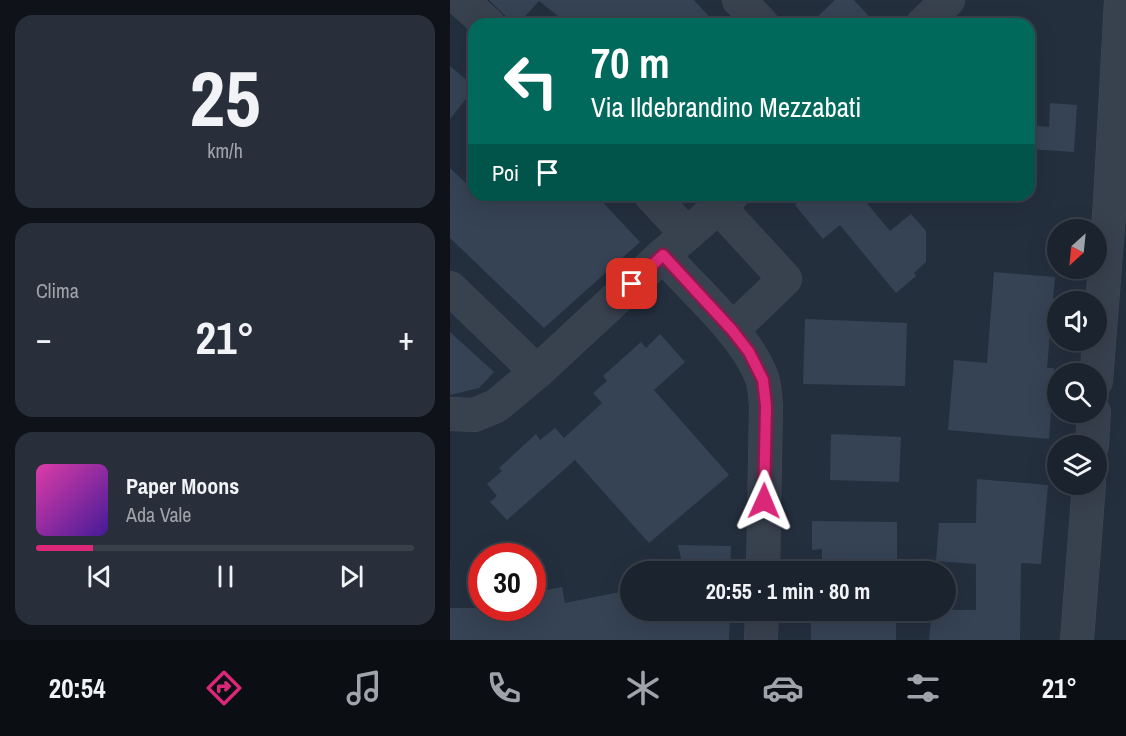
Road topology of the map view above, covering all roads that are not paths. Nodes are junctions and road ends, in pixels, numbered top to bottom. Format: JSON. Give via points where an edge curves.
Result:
{"nodes":[{"id":1,"x":462,"y":0,"type":"edge"},
{"id":2,"x":739,"y":0,"type":"edge"},
{"id":3,"x":948,"y":0,"type":"edge"},
{"id":4,"x":1120,"y":0,"type":"edge"},
{"id":5,"x":482,"y":18,"type":"edge"},
{"id":6,"x":756,"y":18,"type":"edge"},
{"id":7,"x":929,"y":18,"type":"edge"},
{"id":8,"x":657,"y":201,"type":"edge"},
{"id":9,"x":725,"y":201,"type":"edge"},
{"id":10,"x":687,"y":234,"type":"junction"},
{"id":11,"x":663,"y":255,"type":"junction"},
{"id":12,"x":450,"y":288,"type":"edge"},
{"id":13,"x":732,"y":330,"type":"junction"},
{"id":14,"x":1097,"y":363,"type":"edge"},
{"id":15,"x":537,"y":372,"type":"junction"},
{"id":16,"x":450,"y":414,"type":"edge"},
{"id":17,"x":1088,"y":495,"type":"edge"},
{"id":18,"x":763,"y":561,"type":"edge"},
{"id":19,"x":762,"y":621,"type":"edge"},
{"id":20,"x":761,"y":640,"type":"edge"},
{"id":21,"x":1077,"y":640,"type":"edge"}],
"edges":[{"from":1,"to":5,"type":"street"},
{"from":2,"to":6,"type":"street"},
{"from":3,"to":7,"type":"street"},
{"from":4,"to":14,"type":"street"},
{"from":8,"to":10,"type":"street"},
{"from":9,"to":10,"type":"street"},
{"from":9,"to":13,"type":"street","via":[[785,279]]},
{"from":10,"to":11,"type":"street"},
{"from":11,"to":13,"type":"street"},
{"from":11,"to":15,"type":"street"},
{"from":12,"to":15,"type":"street"},
{"from":13,"to":18,"type":"street","via":[[763,380]]},
{"from":15,"to":16,"type":"street","via":[[496,406],[474,416]]},
{"from":17,"to":21,"type":"street"},
{"from":19,"to":20,"type":"street"}]}
